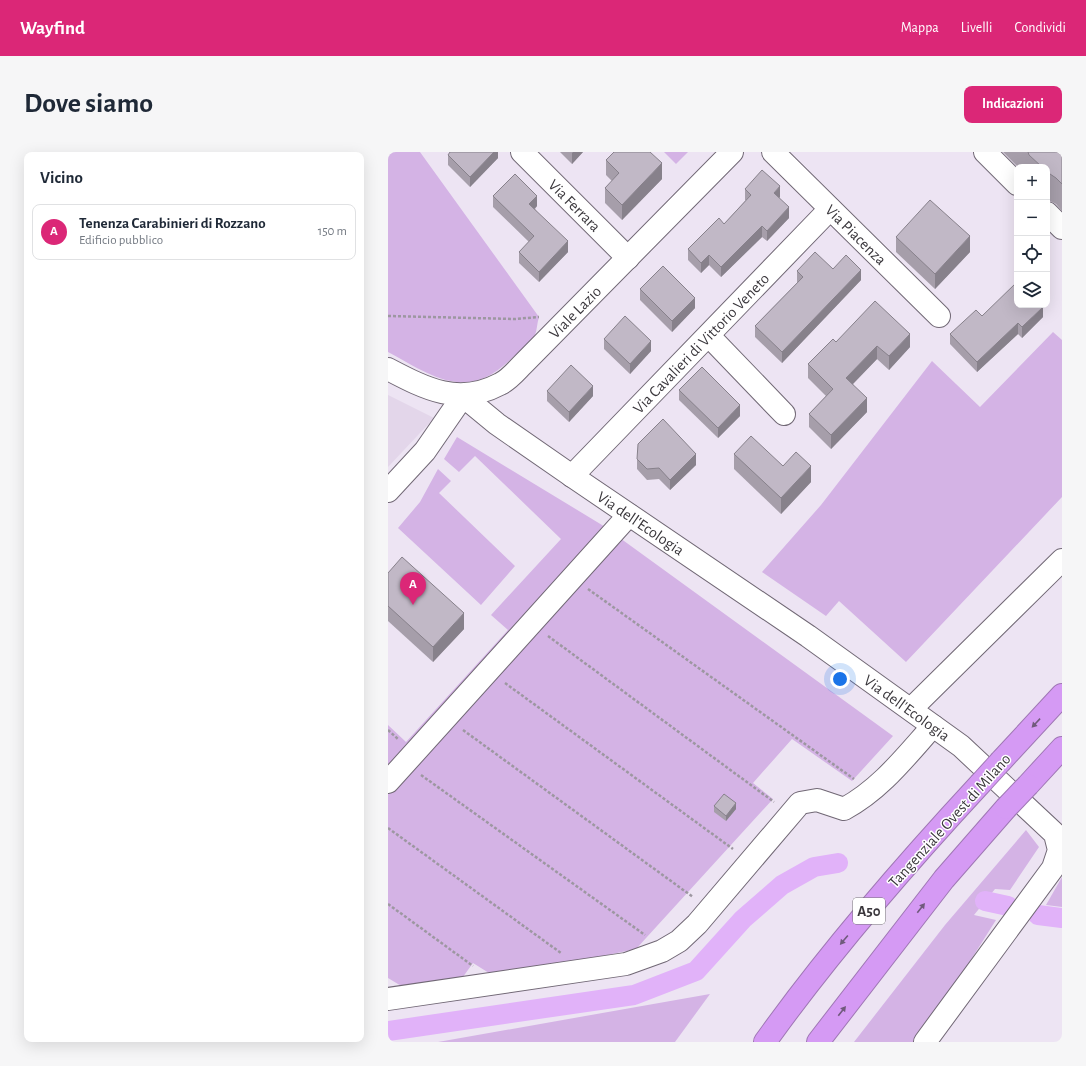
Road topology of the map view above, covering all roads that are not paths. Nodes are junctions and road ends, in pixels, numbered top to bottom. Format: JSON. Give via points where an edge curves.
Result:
{"nodes":[{"id":1,"x":522,"y":152,"type":"edge"},
{"id":2,"x":732,"y":152,"type":"edge"},
{"id":3,"x":773,"y":152,"type":"edge"},
{"id":4,"x":985,"y":152,"type":"edge"},
{"id":5,"x":1014,"y":181,"type":"edge"},
{"id":6,"x":830,"y":209,"type":"junction"},
{"id":7,"x":1050,"y":216,"type":"edge"},
{"id":8,"x":1062,"y":228,"type":"edge"},
{"id":9,"x":628,"y":258,"type":"junction"},
{"id":10,"x":939,"y":316,"type":"dead end"},
{"id":11,"x":709,"y":336,"type":"junction"},
{"id":12,"x":388,"y":369,"type":"edge"},
{"id":13,"x":463,"y":396,"type":"junction"},
{"id":14,"x":784,"y":414,"type":"dead end"},
{"id":15,"x":572,"y":476,"type":"junction"},
{"id":16,"x":388,"y":491,"type":"edge"},
{"id":17,"x":629,"y":515,"type":"junction"},
{"id":18,"x":1062,"y":560,"type":"edge"},
{"id":19,"x":1062,"y":695,"type":"edge"},
{"id":20,"x":911,"y":710,"type":"junction"},
{"id":21,"x":933,"y":726,"type":"junction"},
{"id":22,"x":1062,"y":748,"type":"edge"},
{"id":23,"x":388,"y":782,"type":"edge"},
{"id":24,"x":388,"y":999,"type":"edge"},
{"id":25,"x":765,"y":1042,"type":"edge"},
{"id":26,"x":818,"y":1042,"type":"edge"},
{"id":27,"x":925,"y":1042,"type":"edge"}],
"edges":[{"from":1,"to":9,"type":"street","name":"Via Ferrara"},
{"from":2,"to":9,"type":"street","name":"Viale Lazio"},
{"from":3,"to":6,"type":"street","name":"Via Piacenza"},
{"from":4,"to":5,"type":"street"},
{"from":6,"to":10,"type":"street","name":"Via Piacenza"},
{"from":6,"to":11,"type":"street","name":"Via Cavalieri di Vittorio Veneto"},
{"from":7,"to":8,"type":"street"},
{"from":9,"to":13,"type":"street","name":"Viale Lazio","via":[[502,383],[482,392]]},
{"from":11,"to":14,"type":"street"},
{"from":11,"to":15,"type":"street","name":"Via Cavalieri di Vittorio Veneto"},
{"from":12,"to":13,"type":"street","name":"Viale Lazio","via":[[445,393]]},
{"from":13,"to":15,"type":"street","name":"Via dell'Ecologia","via":[[497,424]]},
{"from":13,"to":16,"type":"street","via":[[425,450]]},
{"from":15,"to":17,"type":"street","name":"Via dell'Ecologia"},
{"from":17,"to":20,"type":"street","name":"Via dell'Ecologia","via":[[808,636]]},
{"from":17,"to":23,"type":"street"},
{"from":18,"to":20,"type":"street"},
{"from":19,"to":25,"type":"highway","name":"Tangenziale Ovest di Milano","number":"A50","one_way":true,"bridge":true,"via":[[931,838],[800,993]]},
{"from":20,"to":21,"type":"street","name":"Via dell'Ecologia"},
{"from":21,"to":24,"type":"street","via":[[888,777],[861,800],[844,809],[817,800],[800,803],[710,909],[679,941],[664,950],[626,964]]},
{"from":21,"to":27,"type":"street","name":"Via dell'Ecologia","via":[[961,746],[1055,834],[1059,850],[1053,868]]},
{"from":26,"to":22,"type":"highway","number":"A50","one_way":true,"bridge":true,"via":[[944,879]]}]}
